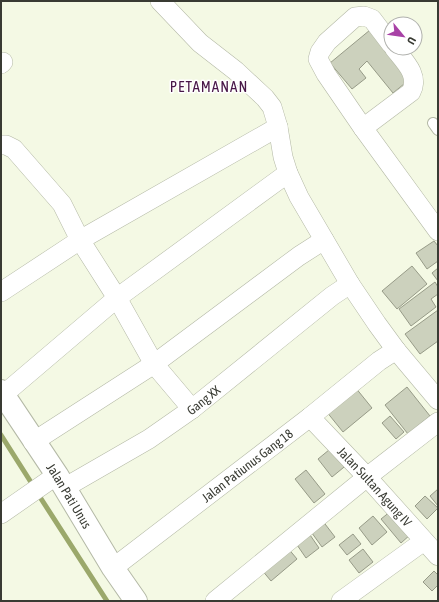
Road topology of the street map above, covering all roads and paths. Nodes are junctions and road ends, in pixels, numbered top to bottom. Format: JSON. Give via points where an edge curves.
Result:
{"nodes":[{"id":1,"x":160,"y":1,"type":"edge"},
{"id":2,"x":383,"y":33,"type":"edge"},
{"id":3,"x":400,"y":56,"type":"edge"},
{"id":4,"x":278,"y":127,"type":"junction"},
{"id":5,"x":363,"y":128,"type":"junction"},
{"id":6,"x":1,"y":145,"type":"edge"},
{"id":7,"x":288,"y":173,"type":"junction"},
{"id":8,"x":438,"y":231,"type":"edge"},
{"id":9,"x":80,"y":240,"type":"junction"},
{"id":10,"x":312,"y":248,"type":"junction"},
{"id":11,"x":342,"y":290,"type":"junction"},
{"id":12,"x":1,"y":292,"type":"edge"},
{"id":13,"x":117,"y":298,"type":"junction"},
{"id":14,"x":388,"y":355,"type":"junction"},
{"id":15,"x":154,"y":364,"type":"junction"},
{"id":16,"x":2,"y":393,"type":"edge"},
{"id":17,"x":438,"y":400,"type":"edge"},
{"id":18,"x":192,"y":410,"type":"junction"},
{"id":19,"x":310,"y":417,"type":"junction"},
{"id":20,"x":434,"y":425,"type":"edge"},
{"id":21,"x":33,"y":442,"type":"junction"},
{"id":22,"x":367,"y":477,"type":"junction"},
{"id":23,"x":47,"y":486,"type":"junction"},
{"id":24,"x":1,"y":514,"type":"edge"},
{"id":25,"x":424,"y":542,"type":"junction"},
{"id":26,"x":438,"y":556,"type":"edge"},
{"id":27,"x":113,"y":568,"type":"junction"},
{"id":28,"x":136,"y":601,"type":"edge"},
{"id":29,"x":215,"y":601,"type":"edge"},
{"id":30,"x":341,"y":601,"type":"edge"}],
"edges":[{"from":1,"to":4,"type":"street","via":[[200,43],[265,98],[272,107]]},
{"from":2,"to":5,"type":"street","via":[[372,19],[355,16],[327,42],[318,59]]},
{"from":3,"to":5,"type":"street","via":[[414,78],[411,92]]},
{"from":4,"to":7,"type":"street"},
{"from":4,"to":9,"type":"street"},
{"from":5,"to":8,"type":"street"},
{"from":6,"to":9,"type":"street","via":[[14,149],[62,204]]},
{"from":7,"to":10,"type":"street","via":[[299,197]]},
{"from":7,"to":13,"type":"street"},
{"from":9,"to":12,"type":"street"},
{"from":9,"to":13,"type":"street"},
{"from":10,"to":11,"type":"street"},
{"from":10,"to":15,"type":"street"},
{"from":11,"to":14,"type":"street"},
{"from":11,"to":18,"type":"street","name":"Gang XX"},
{"from":13,"to":15,"type":"street"},
{"from":13,"to":16,"type":"street"},
{"from":14,"to":17,"type":"street"},
{"from":14,"to":19,"type":"street","name":"Jalan Patiunus Gang 18"},
{"from":15,"to":18,"type":"street"},
{"from":15,"to":21,"type":"street"},
{"from":16,"to":21,"type":"main road","name":"Jalan Pati Unus"},
{"from":18,"to":23,"type":"street","name":"Gang XX","via":[[149,439]]},
{"from":19,"to":22,"type":"street","name":"Jalan Sultan Agung IV"},
{"from":19,"to":27,"type":"street","name":"Jalan Patiunus Gang 18"},
{"from":20,"to":22,"type":"street"},
{"from":21,"to":23,"type":"main road","name":"Jalan Pati Unus"},
{"from":22,"to":25,"type":"street","name":"Jalan Sultan Agung IV"},
{"from":22,"to":29,"type":"street"},
{"from":23,"to":24,"type":"street","name":"Gang XX"},
{"from":23,"to":27,"type":"main road","name":"Jalan Pati Unus"},
{"from":25,"to":26,"type":"street","name":"Jalan Sultan Agung IV"},
{"from":25,"to":30,"type":"street"},
{"from":27,"to":28,"type":"main road","name":"Jalan Pati Unus"}]}
